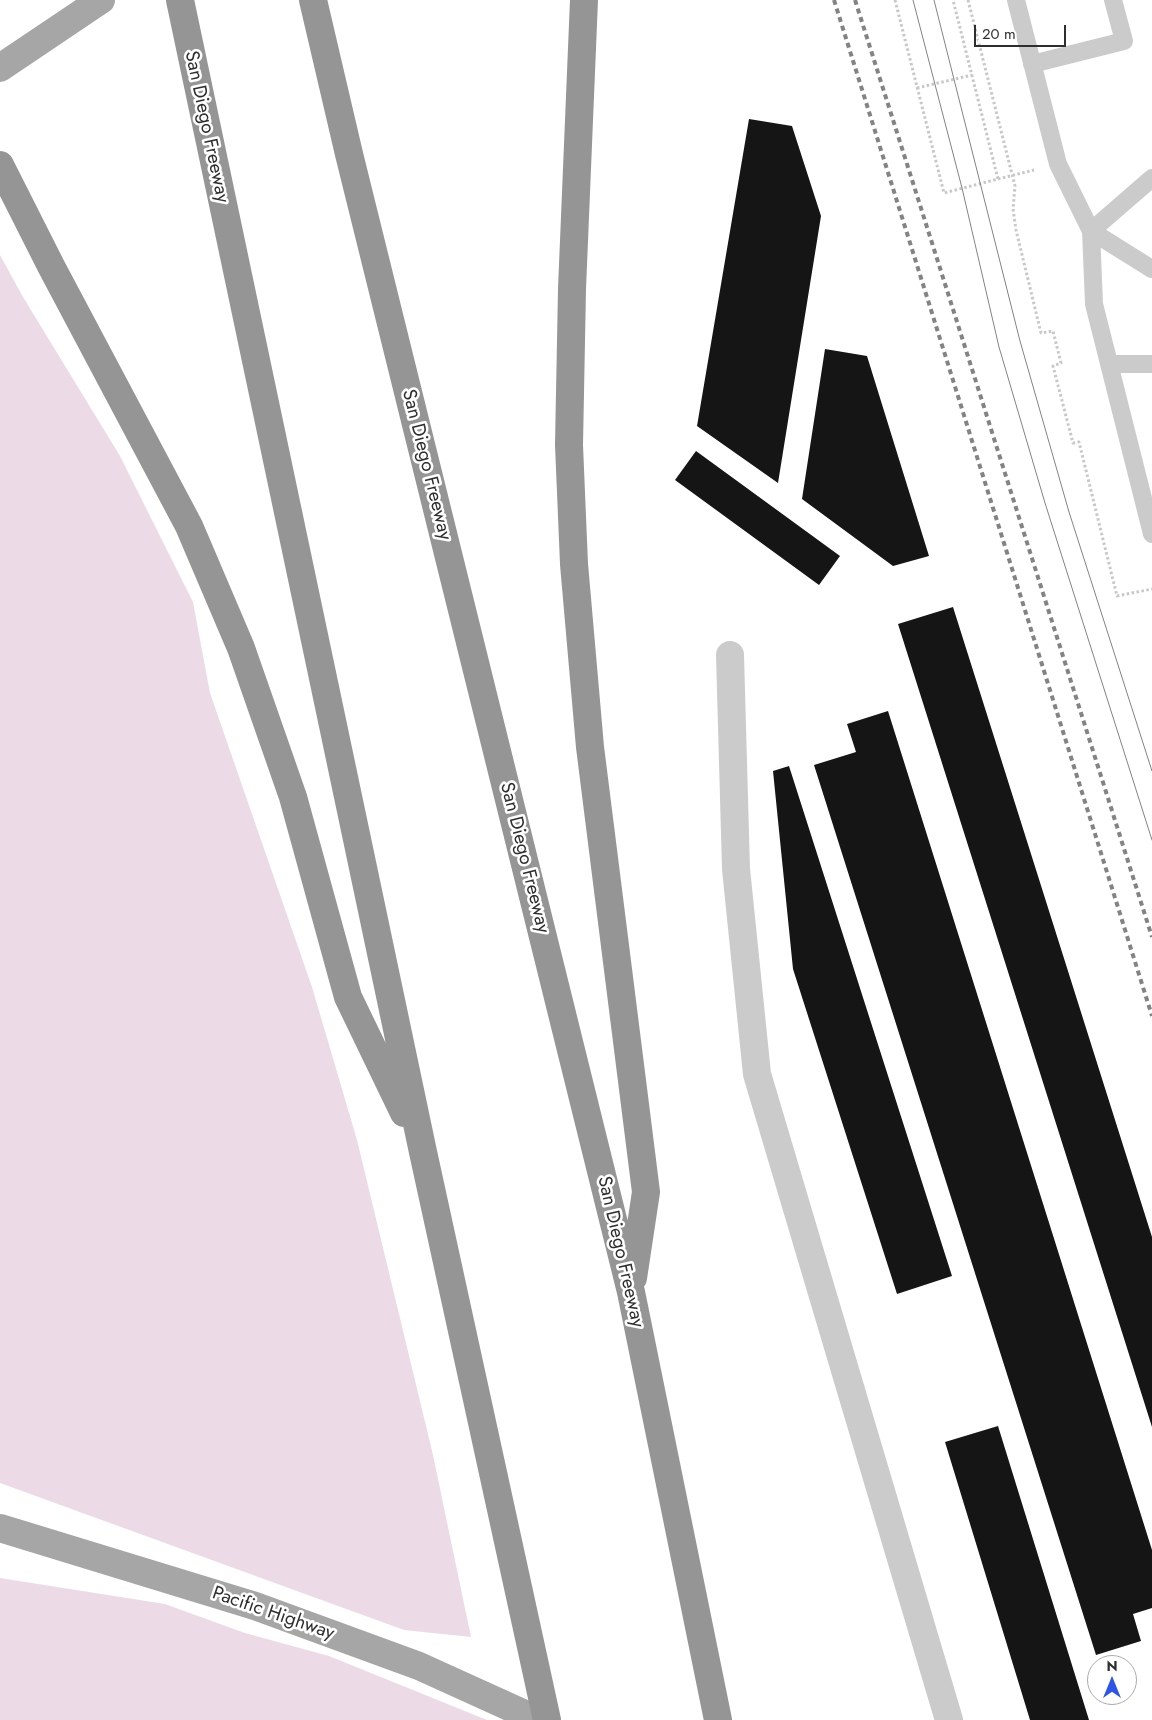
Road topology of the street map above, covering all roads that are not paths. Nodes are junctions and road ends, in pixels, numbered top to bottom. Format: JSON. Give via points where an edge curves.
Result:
{"nodes":[{"id":1,"x":100,"y":0,"type":"edge"},
{"id":2,"x":180,"y":0,"type":"edge"},
{"id":3,"x":314,"y":0,"type":"edge"},
{"id":4,"x":584,"y":0,"type":"edge"},
{"id":5,"x":1016,"y":0,"type":"edge"},
{"id":6,"x":1113,"y":0,"type":"edge"},
{"id":7,"x":1032,"y":64,"type":"junction"},
{"id":8,"x":0,"y":68,"type":"edge"},
{"id":9,"x":0,"y":165,"type":"edge"},
{"id":10,"x":1152,"y":178,"type":"edge"},
{"id":11,"x":1091,"y":231,"type":"junction"},
{"id":12,"x":1152,"y":269,"type":"edge"},
{"id":13,"x":1109,"y":364,"type":"junction"},
{"id":14,"x":1152,"y":364,"type":"edge"},
{"id":15,"x":1152,"y":534,"type":"edge"},
{"id":16,"x":730,"y":655,"type":"dead end"},
{"id":17,"x":424,"y":1152,"type":"junction"},
{"id":18,"x":631,"y":1292,"type":"junction"},
{"id":19,"x":0,"y":1528,"type":"edge"},
{"id":20,"x":538,"y":1720,"type":"edge"},
{"id":21,"x":546,"y":1720,"type":"edge"},
{"id":22,"x":718,"y":1720,"type":"edge"},
{"id":23,"x":949,"y":1720,"type":"edge"}],
"edges":[{"from":1,"to":8,"type":"main road"},
{"from":2,"to":17,"type":"highway","name":"San Diego Freeway"},
{"from":3,"to":18,"type":"highway","name":"San Diego Freeway","via":[[351,163]]},
{"from":4,"to":18,"type":"highway","via":[[572,289],[571,484],[574,564],[590,747],[646,1192]]},
{"from":5,"to":7,"type":"lane"},
{"from":6,"to":7,"type":"lane","via":[[1124,41]]},
{"from":7,"to":11,"type":"lane","via":[[1058,164]]},
{"from":9,"to":17,"type":"highway","via":[[196,543],[241,648],[293,797],[348,997]]},
{"from":10,"to":11,"type":"lane"},
{"from":11,"to":12,"type":"lane"},
{"from":11,"to":13,"type":"lane","via":[[1094,304]]},
{"from":13,"to":14,"type":"lane"},
{"from":13,"to":15,"type":"lane"},
{"from":16,"to":23,"type":"street","via":[[736,869],[757,1074]]},
{"from":17,"to":21,"type":"highway","name":"San Diego Freeway"},
{"from":18,"to":22,"type":"highway","name":"San Diego Freeway"},
{"from":19,"to":20,"type":"main road","name":"Pacific Highway","via":[[254,1606],[419,1666]]}]}
